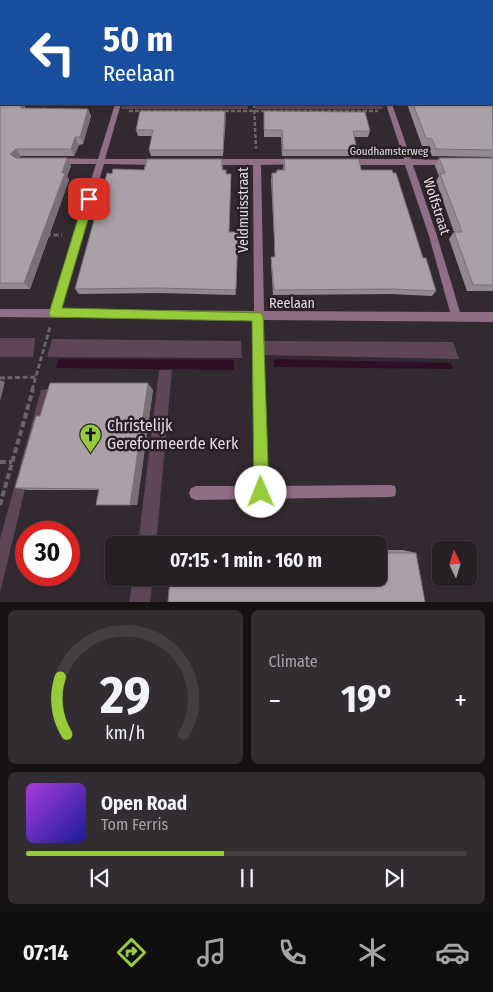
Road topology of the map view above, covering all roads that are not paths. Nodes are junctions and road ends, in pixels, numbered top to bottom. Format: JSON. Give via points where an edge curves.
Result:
{"nodes":[{"id":1,"x":117,"y":108,"type":"edge"},
{"id":2,"x":390,"y":108,"type":"edge"},
{"id":3,"x":50,"y":161,"type":"edge"},
{"id":4,"x":100,"y":162,"type":"junction"},
{"id":5,"x":166,"y":162,"type":"edge"},
{"id":6,"x":202,"y":162,"type":"edge"},
{"id":7,"x":257,"y":162,"type":"junction"},
{"id":8,"x":303,"y":162,"type":"edge"},
{"id":9,"x":340,"y":162,"type":"edge"},
{"id":10,"x":408,"y":162,"type":"junction"},
{"id":11,"x":458,"y":162,"type":"edge"},
{"id":12,"x":0,"y":313,"type":"edge"},
{"id":13,"x":54,"y":313,"type":"junction"},
{"id":14,"x":257,"y":316,"type":"junction"},
{"id":15,"x":456,"y":317,"type":"junction"},
{"id":16,"x":493,"y":317,"type":"edge"},
{"id":17,"x":390,"y":491,"type":"dead end"},
{"id":18,"x":261,"y":492,"type":"junction"},
{"id":19,"x":196,"y":493,"type":"dead end"}],
"edges":[{"from":1,"to":4,"type":"street"},
{"from":2,"to":10,"type":"street","name":"Wolfstraat"},
{"from":3,"to":4,"type":"street"},
{"from":4,"to":5,"type":"street"},
{"from":4,"to":13,"type":"street"},
{"from":6,"to":7,"type":"street"},
{"from":7,"to":8,"type":"street"},
{"from":7,"to":14,"type":"street","name":"Veldmuisstraat"},
{"from":9,"to":10,"type":"street","name":"Goudhamsterweg"},
{"from":10,"to":11,"type":"street","name":"Goudhamsterweg"},
{"from":10,"to":15,"type":"street","name":"Wolfstraat"},
{"from":12,"to":13,"type":"street","name":"Reelaan"},
{"from":13,"to":14,"type":"street","name":"Reelaan"},
{"from":14,"to":15,"type":"street","name":"Reelaan"},
{"from":14,"to":18,"type":"street","name":"Veldmuisstraat"},
{"from":15,"to":16,"type":"street","name":"Reelaan"},
{"from":17,"to":18,"type":"street"},
{"from":18,"to":19,"type":"street"}]}
